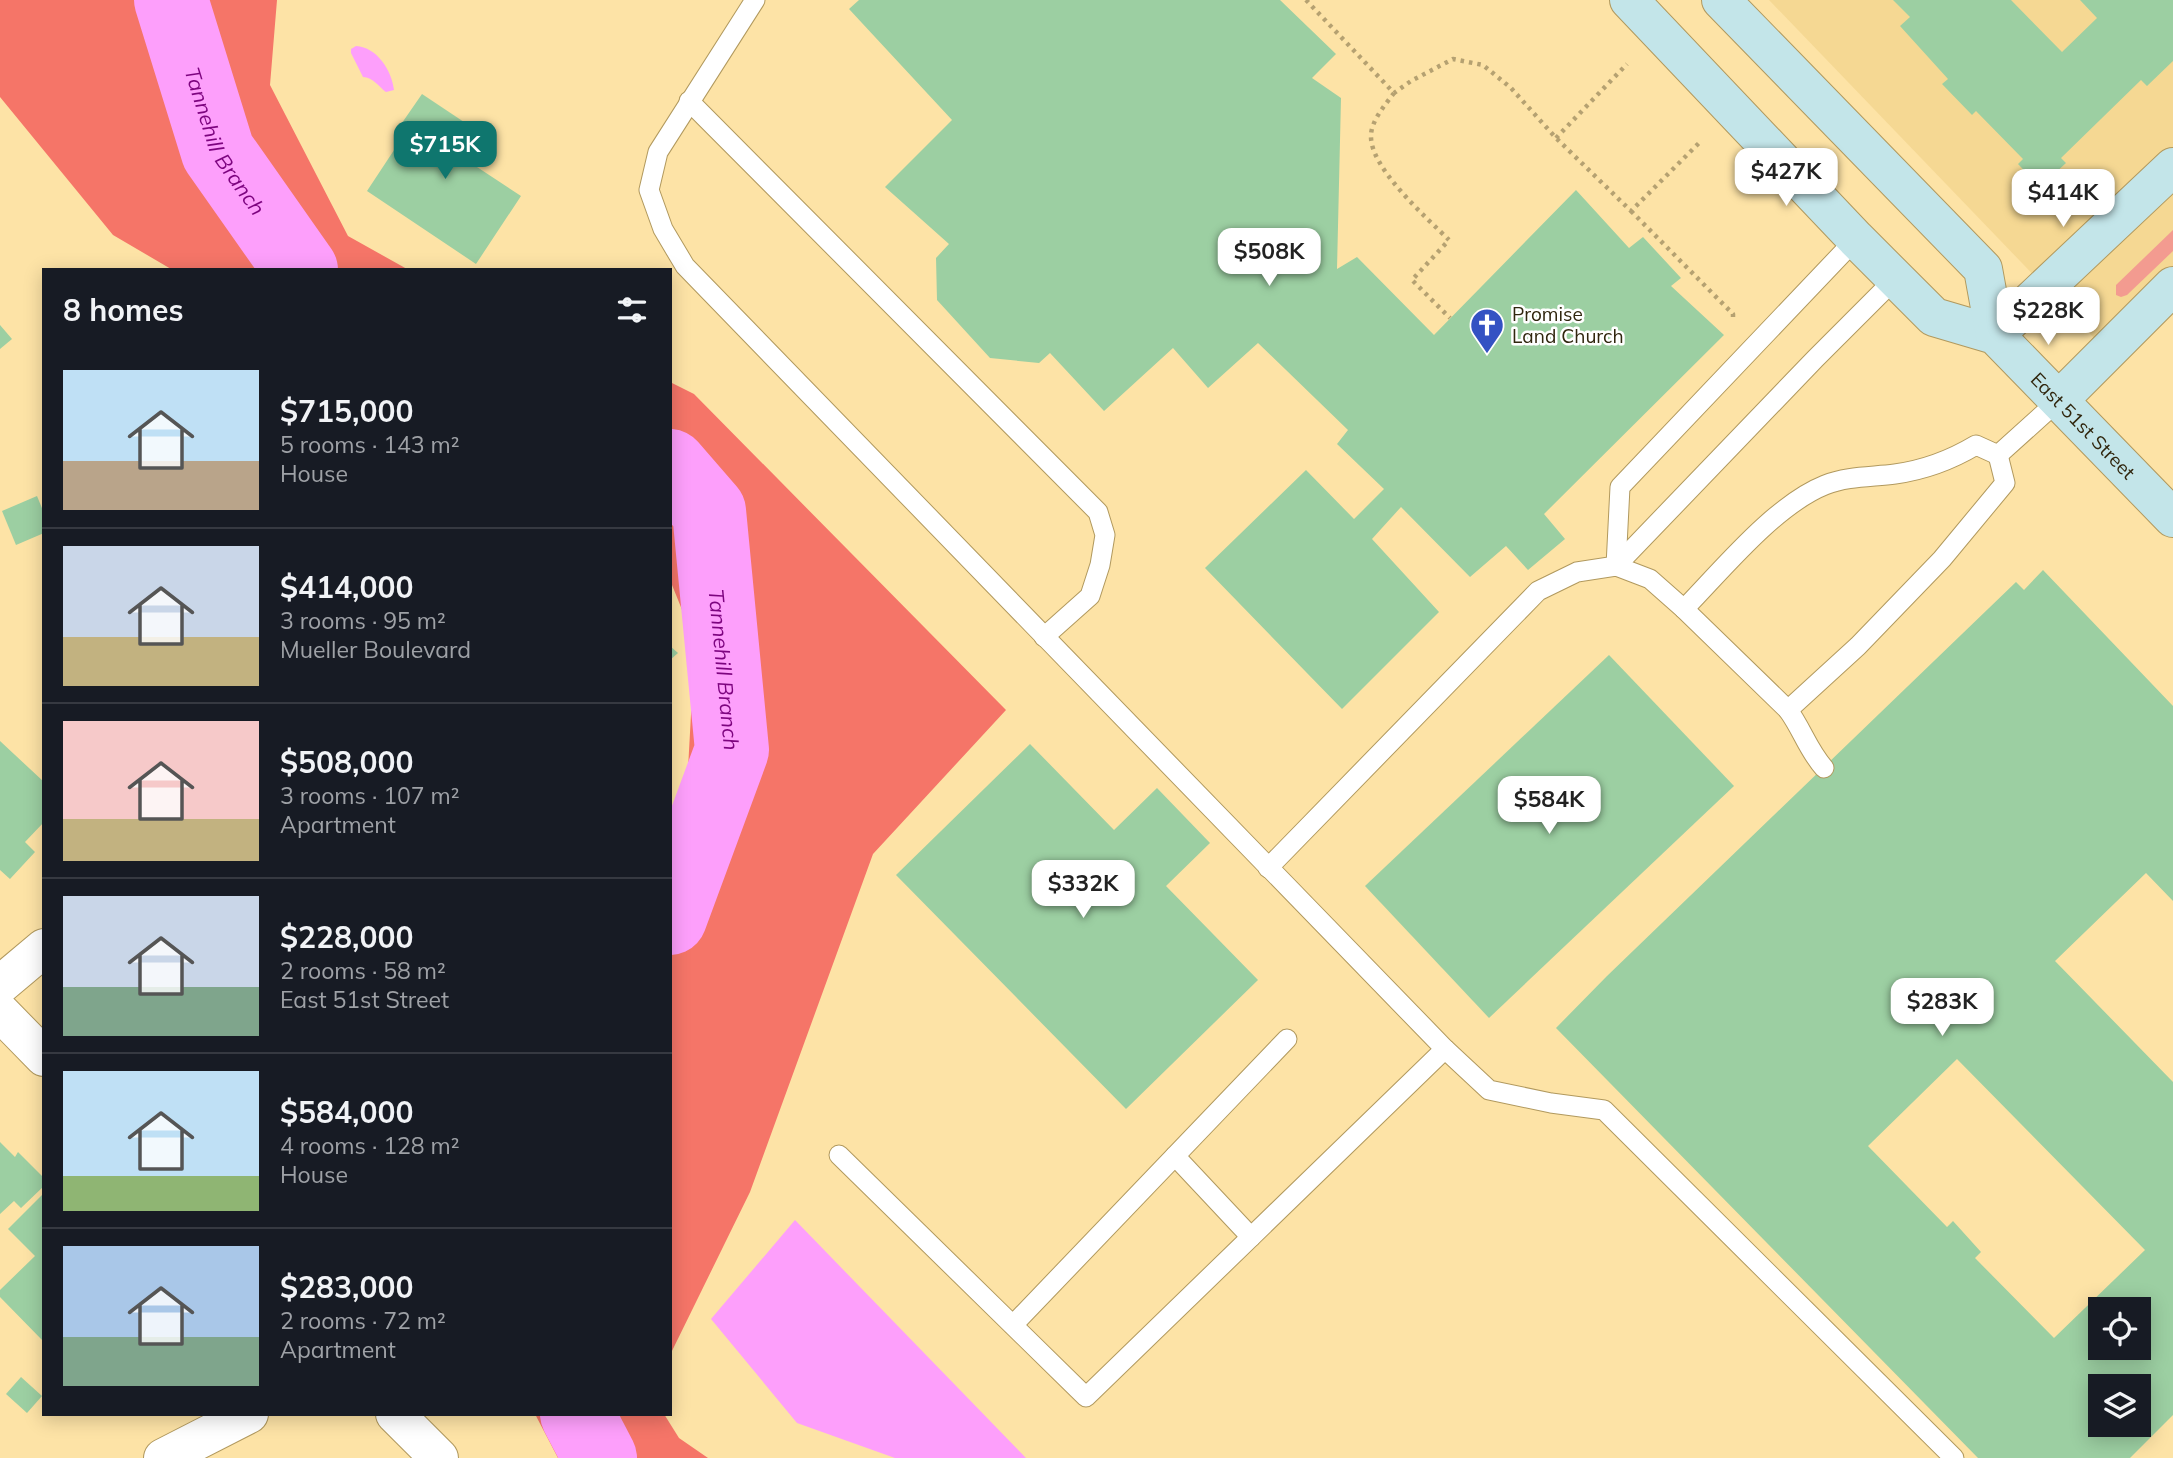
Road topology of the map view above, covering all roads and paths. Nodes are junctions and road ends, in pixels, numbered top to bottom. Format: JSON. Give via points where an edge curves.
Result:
{"nodes":[{"id":1,"x":755,"y":0,"type":"edge"},
{"id":2,"x":1306,"y":0,"type":"edge"},
{"id":3,"x":1629,"y":0,"type":"edge"},
{"id":4,"x":1721,"y":0,"type":"edge"},
{"id":5,"x":1627,"y":64,"type":"dead end"},
{"id":6,"x":1394,"y":93,"type":"junction"},
{"id":7,"x":689,"y":101,"type":"junction"},
{"id":8,"x":1556,"y":138,"type":"junction"},
{"id":9,"x":1702,"y":140,"type":"dead end"},
{"id":10,"x":2173,"y":167,"type":"edge"},
{"id":11,"x":1631,"y":211,"type":"junction"},
{"id":12,"x":1856,"y":239,"type":"junction"},
{"id":13,"x":1896,"y":278,"type":"junction"},
{"id":14,"x":2173,"y":286,"type":"edge"},
{"id":15,"x":1450,"y":317,"type":"dead end"},
{"id":16,"x":1734,"y":331,"type":"dead end"},
{"id":17,"x":1995,"y":335,"type":"junction"},
{"id":18,"x":2059,"y":400,"type":"junction"},
{"id":19,"x":1997,"y":456,"type":"junction"},
{"id":20,"x":2173,"y":517,"type":"edge"},
{"id":21,"x":1616,"y":566,"type":"junction"},
{"id":22,"x":1684,"y":609,"type":"junction"},
{"id":23,"x":1044,"y":637,"type":"junction"},
{"id":24,"x":1788,"y":710,"type":"junction"},
{"id":25,"x":1824,"y":768,"type":"dead end"},
{"id":26,"x":1268,"y":868,"type":"junction"},
{"id":27,"x":42,"y":949,"type":"edge"},
{"id":28,"x":0,"y":985,"type":"edge"},
{"id":29,"x":0,"y":1012,"type":"edge"},
{"id":30,"x":1287,"y":1039,"type":"dead end"},
{"id":31,"x":1445,"y":1049,"type":"junction"},
{"id":32,"x":42,"y":1055,"type":"edge"},
{"id":33,"x":839,"y":1155,"type":"dead end"},
{"id":34,"x":1175,"y":1156,"type":"junction"},
{"id":35,"x":1251,"y":1237,"type":"junction"},
{"id":36,"x":1013,"y":1325,"type":"junction"},
{"id":37,"x":244,"y":1416,"type":"edge"},
{"id":38,"x":397,"y":1416,"type":"edge"},
{"id":39,"x":163,"y":1458,"type":"edge"},
{"id":40,"x":439,"y":1458,"type":"edge"},
{"id":41,"x":1954,"y":1458,"type":"edge"}],
"edges":[{"from":1,"to":7,"type":"lane"},
{"from":2,"to":6,"type":"path"},
{"from":3,"to":12,"type":"main road","name":"East 51st Street"},
{"from":4,"to":17,"type":"main road","via":[[1983,269]]},
{"from":5,"to":8,"type":"path"},
{"from":6,"to":8,"type":"path","via":[[1453,59],[1483,65],[1511,88]]},
{"from":6,"to":15,"type":"path","via":[[1371,135],[1374,152],[1382,169],[1449,240],[1412,280]]},
{"from":7,"to":23,"type":"lane","via":[[658,152],[649,190],[663,229],[685,266]]},
{"from":7,"to":23,"type":"lane","via":[[1098,512],[1105,535],[1090,596]]},
{"from":8,"to":11,"type":"path"},
{"from":9,"to":11,"type":"path"},
{"from":10,"to":17,"type":"main road"},
{"from":11,"to":16,"type":"path","via":[[1733,314]]},
{"from":12,"to":13,"type":"main road","name":"East 51st Street"},
{"from":12,"to":21,"type":"lane","via":[[1620,487]]},
{"from":13,"to":17,"type":"main road","name":"East 51st Street","via":[[1934,317]]},
{"from":13,"to":21,"type":"lane"},
{"from":14,"to":18,"type":"main road"},
{"from":17,"to":18,"type":"main road","name":"East 51st Street"},
{"from":18,"to":19,"type":"lane"},
{"from":18,"to":20,"type":"main road","name":"East 51st Street"},
{"from":19,"to":22,"type":"lane","via":[[1976,445],[1919,469],[1824,485],[1784,508]]},
{"from":19,"to":24,"type":"lane","via":[[2005,484],[1942,559]]},
{"from":21,"to":22,"type":"lane","via":[[1650,579]]},
{"from":21,"to":26,"type":"lane","via":[[1577,572],[1538,591]]},
{"from":22,"to":24,"type":"lane"},
{"from":23,"to":26,"type":"lane"},
{"from":24,"to":25,"type":"lane"},
{"from":26,"to":31,"type":"lane"},
{"from":27,"to":28,"type":"street"},
{"from":29,"to":32,"type":"street"},
{"from":30,"to":34,"type":"lane"},
{"from":31,"to":35,"type":"lane"},
{"from":31,"to":41,"type":"lane","via":[[1489,1090],[1604,1110]]},
{"from":33,"to":36,"type":"lane"},
{"from":34,"to":35,"type":"lane"},
{"from":34,"to":36,"type":"lane"},
{"from":35,"to":36,"type":"lane","via":[[1086,1397]]},
{"from":37,"to":39,"type":"street"},
{"from":38,"to":40,"type":"street"}]}
